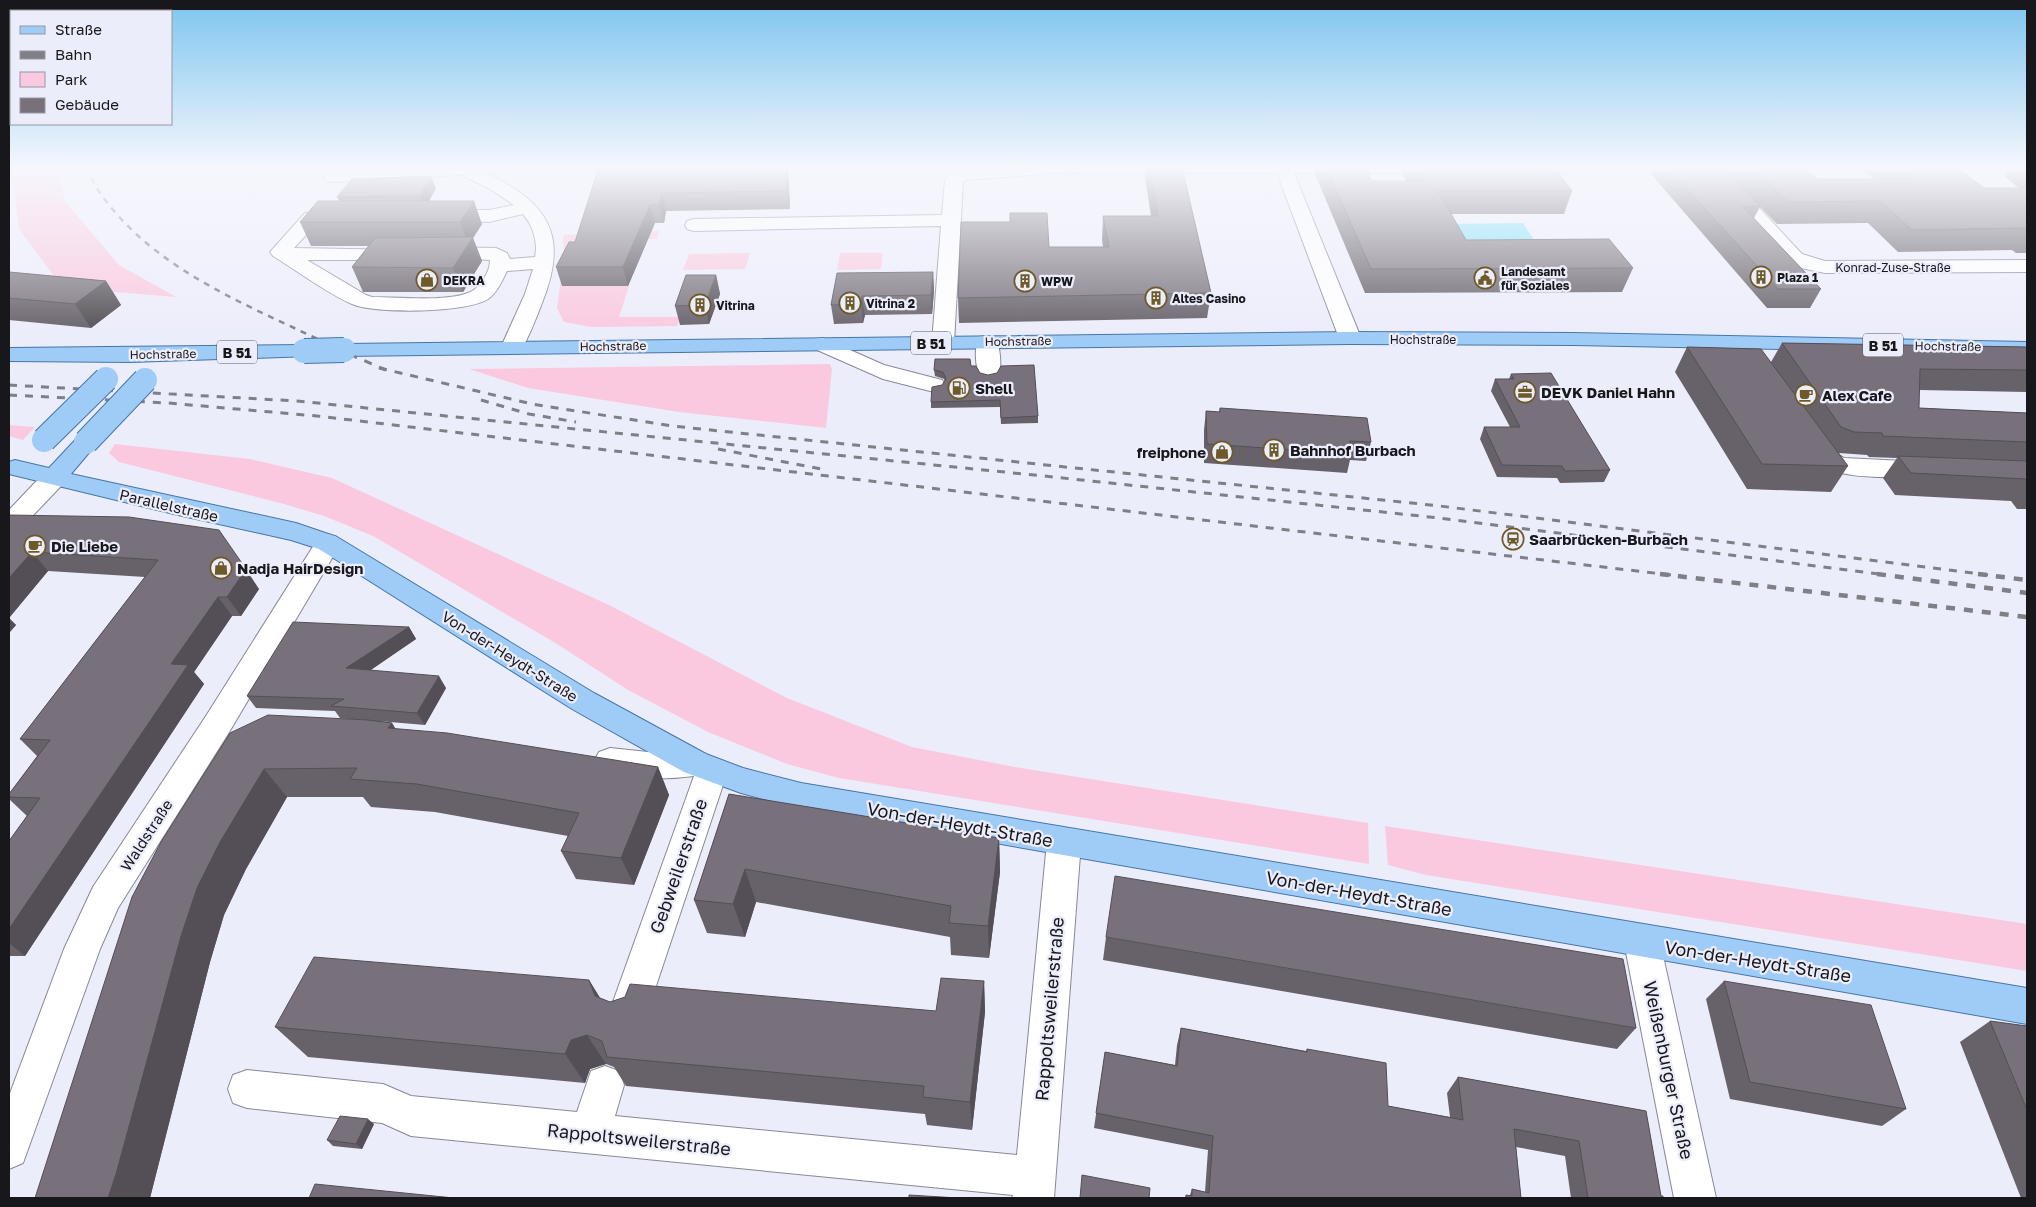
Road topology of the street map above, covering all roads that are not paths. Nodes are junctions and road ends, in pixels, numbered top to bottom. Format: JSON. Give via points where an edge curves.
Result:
{"nodes":[{"id":1,"x":306,"y":223,"type":"edge"},
{"id":2,"x":537,"y":223,"type":"edge"},
{"id":3,"x":780,"y":223,"type":"edge"},
{"id":4,"x":951,"y":223,"type":"edge"},
{"id":5,"x":1306,"y":223,"type":"edge"},
{"id":6,"x":1763,"y":223,"type":"edge"},
{"id":7,"x":694,"y":225,"type":"dead end"},
{"id":8,"x":285,"y":254,"type":"junction"},
{"id":9,"x":543,"y":262,"type":"junction"},
{"id":10,"x":500,"y":266,"type":"junction"},
{"id":11,"x":2027,"y":266,"type":"edge"},
{"id":12,"x":1350,"y":338,"type":"junction"},
{"id":13,"x":943,"y":342,"type":"junction"},
{"id":14,"x":987,"y":342,"type":"junction"},
{"id":15,"x":1738,"y":342,"type":"junction"},
{"id":16,"x":823,"y":344,"type":"junction"},
{"id":17,"x":512,"y":347,"type":"junction"},
{"id":18,"x":2027,"y":348,"type":"edge"},
{"id":19,"x":171,"y":354,"type":"junction"},
{"id":20,"x":9,"y":355,"type":"edge"},
{"id":21,"x":131,"y":355,"type":"junction"},
{"id":22,"x":1756,"y":366,"type":"edge"},
{"id":23,"x":989,"y":372,"type":"dead end"},
{"id":24,"x":934,"y":384,"type":"dead end"},
{"id":25,"x":1801,"y":431,"type":"edge"},
{"id":26,"x":12,"y":467,"type":"edge"},
{"id":27,"x":1949,"y":471,"type":"edge"},
{"id":28,"x":54,"y":478,"type":"junction"},
{"id":29,"x":9,"y":525,"type":"edge"},
{"id":30,"x":328,"y":543,"type":"junction"},
{"id":31,"x":584,"y":758,"type":"edge"},
{"id":32,"x":703,"y":766,"type":"junction"},
{"id":33,"x":1064,"y":842,"type":"junction"},
{"id":34,"x":1642,"y":942,"type":"junction"},
{"id":35,"x":2027,"y":1006,"type":"edge"},
{"id":36,"x":628,"y":1013,"type":"edge"},
{"id":37,"x":605,"y":1084,"type":"edge"},
{"id":38,"x":246,"y":1089,"type":"dead end"},
{"id":39,"x":12,"y":1132,"type":"edge"},
{"id":40,"x":589,"y":1135,"type":"junction"},
{"id":41,"x":1034,"y":1188,"type":"edge"},
{"id":42,"x":1695,"y":1198,"type":"edge"}],
"edges":[{"from":1,"to":8,"type":"street","via":[[280,252]]},
{"from":2,"to":9,"type":"street","via":[[545,239]]},
{"from":3,"to":7,"type":"street"},
{"from":4,"to":13,"type":"street"},
{"from":5,"to":12,"type":"street"},
{"from":6,"to":11,"type":"street","name":"Konrad-Zuse-Straße","via":[[1795,258],[1825,267]]},
{"from":8,"to":10,"type":"street","via":[[496,254],[500,258]]},
{"from":8,"to":10,"type":"street","via":[[349,296],[372,303],[460,302],[479,297]]},
{"from":9,"to":10,"type":"street"},
{"from":9,"to":17,"type":"street","via":[[535,293]]},
{"from":12,"to":14,"type":"main road","name":"Hochstraße","number":"B 51"},
{"from":12,"to":15,"type":"main road","name":"Hochstraße","number":"B 51"},
{"from":13,"to":14,"type":"main road","name":"Hochstraße","number":"B 51"},
{"from":13,"to":16,"type":"main road","name":"Hochstraße","number":"B 51"},
{"from":14,"to":23,"type":"street"},
{"from":15,"to":18,"type":"main road","name":"Hochstraße","number":"B 51"},
{"from":15,"to":22,"type":"street"},
{"from":16,"to":17,"type":"main road","name":"Hochstraße","number":"B 51"},
{"from":16,"to":24,"type":"street","via":[[860,364],[917,382]]},
{"from":17,"to":19,"type":"main road","name":"Hochstraße","number":"B 51","bridge":true},
{"from":19,"to":21,"type":"main road","name":"Hochstraße","number":"B 51"},
{"from":19,"to":28,"type":"main road","bridge":true},
{"from":20,"to":21,"type":"main road","name":"Hochstraße","number":"B 51"},
{"from":21,"to":26,"type":"main road","bridge":true},
{"from":25,"to":27,"type":"street","via":[[1818,455],[1841,466]]},
{"from":26,"to":28,"type":"main road","name":"Parallelstraße"},
{"from":28,"to":29,"type":"street"},
{"from":28,"to":30,"type":"main road","name":"Parallelstraße","via":[[296,532]]},
{"from":30,"to":32,"type":"main road","name":"Von-der-Heydt-Straße","via":[[583,701]]},
{"from":30,"to":39,"type":"street","name":"Waldstraße","via":[[309,572],[232,726],[105,898]]},
{"from":31,"to":32,"type":"street","name":"Von-der-Heydt-Straße","via":[[667,767]]},
{"from":32,"to":33,"type":"main road","name":"Von-der-Heydt-Straße","via":[[801,796]]},
{"from":32,"to":36,"type":"street","name":"Gebweilerstraße","via":[[646,963]]},
{"from":33,"to":34,"type":"main road","name":"Von-der-Heydt-Straße"},
{"from":33,"to":41,"type":"street","name":"Rappoltsweilerstraße"},
{"from":34,"to":35,"type":"main road","name":"Von-der-Heydt-Straße"},
{"from":34,"to":42,"type":"street","name":"Weißenburger Straße"},
{"from":37,"to":40,"type":"street"},
{"from":38,"to":40,"type":"street","name":"Rappoltsweilerstraße","via":[[384,1104],[411,1116]]},
{"from":40,"to":41,"type":"street","name":"Rappoltsweilerstraße"}]}
